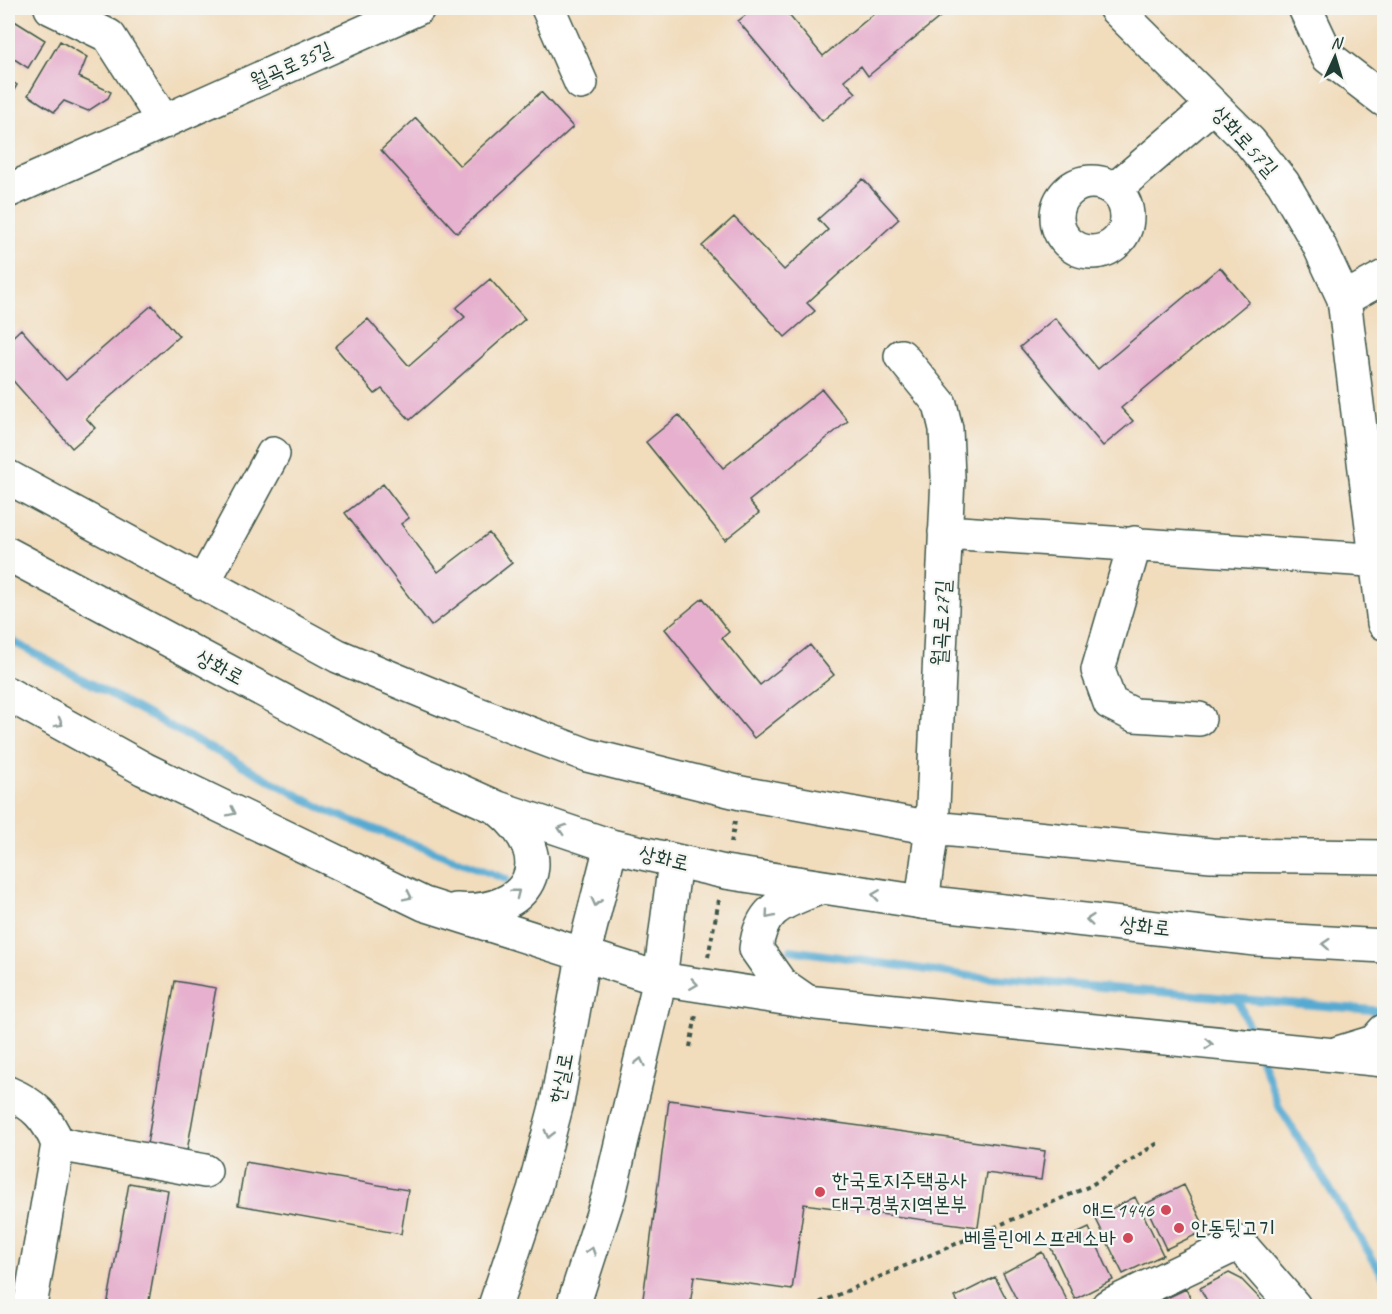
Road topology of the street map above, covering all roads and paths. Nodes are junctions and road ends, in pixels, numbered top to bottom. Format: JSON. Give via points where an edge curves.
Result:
{"nodes":[{"id":1,"x":51,"y":8,"type":"edge"},
{"id":2,"x":418,"y":8,"type":"edge"},
{"id":3,"x":548,"y":8,"type":"edge"},
{"id":4,"x":1115,"y":8,"type":"edge"},
{"id":5,"x":1305,"y":8,"type":"edge"},
{"id":6,"x":581,"y":83,"type":"dead end"},
{"id":7,"x":1384,"y":100,"type":"edge"},
{"id":8,"x":1213,"y":105,"type":"junction"},
{"id":9,"x":164,"y":122,"type":"junction"},
{"id":10,"x":1114,"y":190,"type":"dead end"},
{"id":11,"x":8,"y":191,"type":"edge"},
{"id":12,"x":1384,"y":277,"type":"edge"},
{"id":13,"x":1344,"y":299,"type":"junction"},
{"id":14,"x":901,"y":356,"type":"dead end"},
{"id":15,"x":1374,"y":453,"type":"edge"},
{"id":16,"x":273,"y":454,"type":"dead end"},
{"id":17,"x":8,"y":477,"type":"edge"},
{"id":18,"x":945,"y":532,"type":"junction"},
{"id":19,"x":1135,"y":543,"type":"junction"},
{"id":20,"x":8,"y":554,"type":"edge"},
{"id":21,"x":1380,"y":560,"type":"edge"},
{"id":22,"x":203,"y":583,"type":"junction"},
{"id":23,"x":1384,"y":623,"type":"edge"},
{"id":24,"x":8,"y":694,"type":"edge"},
{"id":25,"x":1199,"y":719,"type":"dead end"},
{"id":26,"x":741,"y":793,"type":"junction"},
{"id":27,"x":498,"y":808,"type":"junction"},
{"id":28,"x":932,"y":828,"type":"junction"},
{"id":29,"x":611,"y":846,"type":"junction"},
{"id":30,"x":1384,"y":857,"type":"edge"},
{"id":31,"x":675,"y":861,"type":"junction"},
{"id":32,"x":725,"y":872,"type":"junction"},
{"id":33,"x":819,"y":888,"type":"junction"},
{"id":34,"x":922,"y":902,"type":"junction"},
{"id":35,"x":442,"y":909,"type":"junction"},
{"id":36,"x":1377,"y":953,"type":"edge"},
{"id":37,"x":583,"y":956,"type":"junction"},
{"id":38,"x":660,"y":979,"type":"junction"},
{"id":39,"x":702,"y":985,"type":"junction"},
{"id":40,"x":808,"y":1002,"type":"junction"},
{"id":41,"x":1384,"y":1031,"type":"edge"},
{"id":42,"x":690,"y":1047,"type":"dead end"},
{"id":43,"x":1331,"y":1055,"type":"junction"},
{"id":44,"x":1384,"y":1060,"type":"edge"},
{"id":45,"x":8,"y":1093,"type":"edge"},
{"id":46,"x":1161,"y":1141,"type":"dead end"},
{"id":47,"x":58,"y":1144,"type":"junction"},
{"id":48,"x":205,"y":1171,"type":"dead end"},
{"id":49,"x":30,"y":1306,"type":"edge"},
{"id":50,"x":495,"y":1306,"type":"edge"},
{"id":51,"x":573,"y":1306,"type":"edge"},
{"id":52,"x":812,"y":1306,"type":"edge"},
{"id":53,"x":1108,"y":1306,"type":"edge"},
{"id":54,"x":1294,"y":1306,"type":"edge"}],
"edges":[{"from":1,"to":9,"type":"main road","via":[[109,36]]},
{"from":2,"to":9,"type":"main road","name":"월곡로35길"},
{"from":3,"to":6,"type":"main road"},
{"from":4,"to":8,"type":"main road","name":"상화로57길"},
{"from":5,"to":7,"type":"main road","via":[[1328,57]]},
{"from":8,"to":10,"type":"main road"},
{"from":8,"to":13,"type":"main road","name":"상화로57길","via":[[1283,183],[1318,243]]},
{"from":9,"to":11,"type":"main road","name":"월곡로35길"},
{"from":12,"to":13,"type":"main road"},
{"from":13,"to":15,"type":"main road","name":"상화로57길"},
{"from":14,"to":18,"type":"main road","name":"월곡로27길","via":[[940,404],[946,429],[948,477]]},
{"from":15,"to":21,"type":"main road","name":"상화로57길"},
{"from":16,"to":22,"type":"main road"},
{"from":17,"to":22,"type":"main road"},
{"from":18,"to":19,"type":"main road"},
{"from":18,"to":28,"type":"main road","name":"월곡로27길"},
{"from":19,"to":21,"type":"main road"},
{"from":19,"to":25,"type":"main road","via":[[1098,670],[1110,703],[1134,715]]},
{"from":20,"to":27,"type":"main road","name":"상화로","via":[[402,765]]},
{"from":21,"to":23,"type":"main road","name":"상화로57길"},
{"from":22,"to":26,"type":"main road","via":[[338,656],[473,712],[587,755]]},
{"from":24,"to":35,"type":"main road","one_way":true,"via":[[144,769],[424,904]]},
{"from":26,"to":28,"type":"main road"},
{"from":26,"to":32,"type":"path"},
{"from":29,"to":27,"type":"main road","name":"상화로","one_way":true},
{"from":35,"to":27,"type":"main road","one_way":true,"via":[[490,910],[517,895],[528,883],[534,865],[528,842],[517,824]]},
{"from":28,"to":30,"type":"main road","via":[[1211,855]]},
{"from":28,"to":34,"type":"main road","name":"월곡로27길"},
{"from":29,"to":31,"type":"main road","name":"상화로"},
{"from":29,"to":37,"type":"main road","name":"한실로","one_way":true},
{"from":31,"to":32,"type":"main road","name":"상화로"},
{"from":31,"to":38,"type":"main road"},
{"from":32,"to":33,"type":"main road","name":"상화로"},
{"from":32,"to":39,"type":"path"},
{"from":34,"to":33,"type":"main road","name":"상화로","one_way":true},
{"from":33,"to":40,"type":"main road","one_way":true,"via":[[781,902],[764,920],[756,949],[780,983]]},
{"from":36,"to":34,"type":"main road","name":"상화로","one_way":true},
{"from":35,"to":37,"type":"main road"},
{"from":37,"to":38,"type":"main road"},
{"from":37,"to":50,"type":"main road","name":"한실로","one_way":true,"via":[[557,1103],[534,1190]]},
{"from":38,"to":39,"type":"main road","one_way":true},
{"from":51,"to":38,"type":"main road","one_way":true,"via":[[609,1195]]},
{"from":39,"to":40,"type":"main road"},
{"from":39,"to":42,"type":"path"},
{"from":40,"to":43,"type":"main road","one_way":true},
{"from":41,"to":43,"type":"main road","via":[[1374,1042]]},
{"from":43,"to":44,"type":"main road"},
{"from":45,"to":47,"type":"main road","via":[[28,1101],[39,1111]]},
{"from":46,"to":52,"type":"path","via":[[1090,1186]]},
{"from":47,"to":48,"type":"main road"},
{"from":47,"to":49,"type":"main road"},
{"from":53,"to":54,"type":"main road","via":[[1239,1243]]}]}
